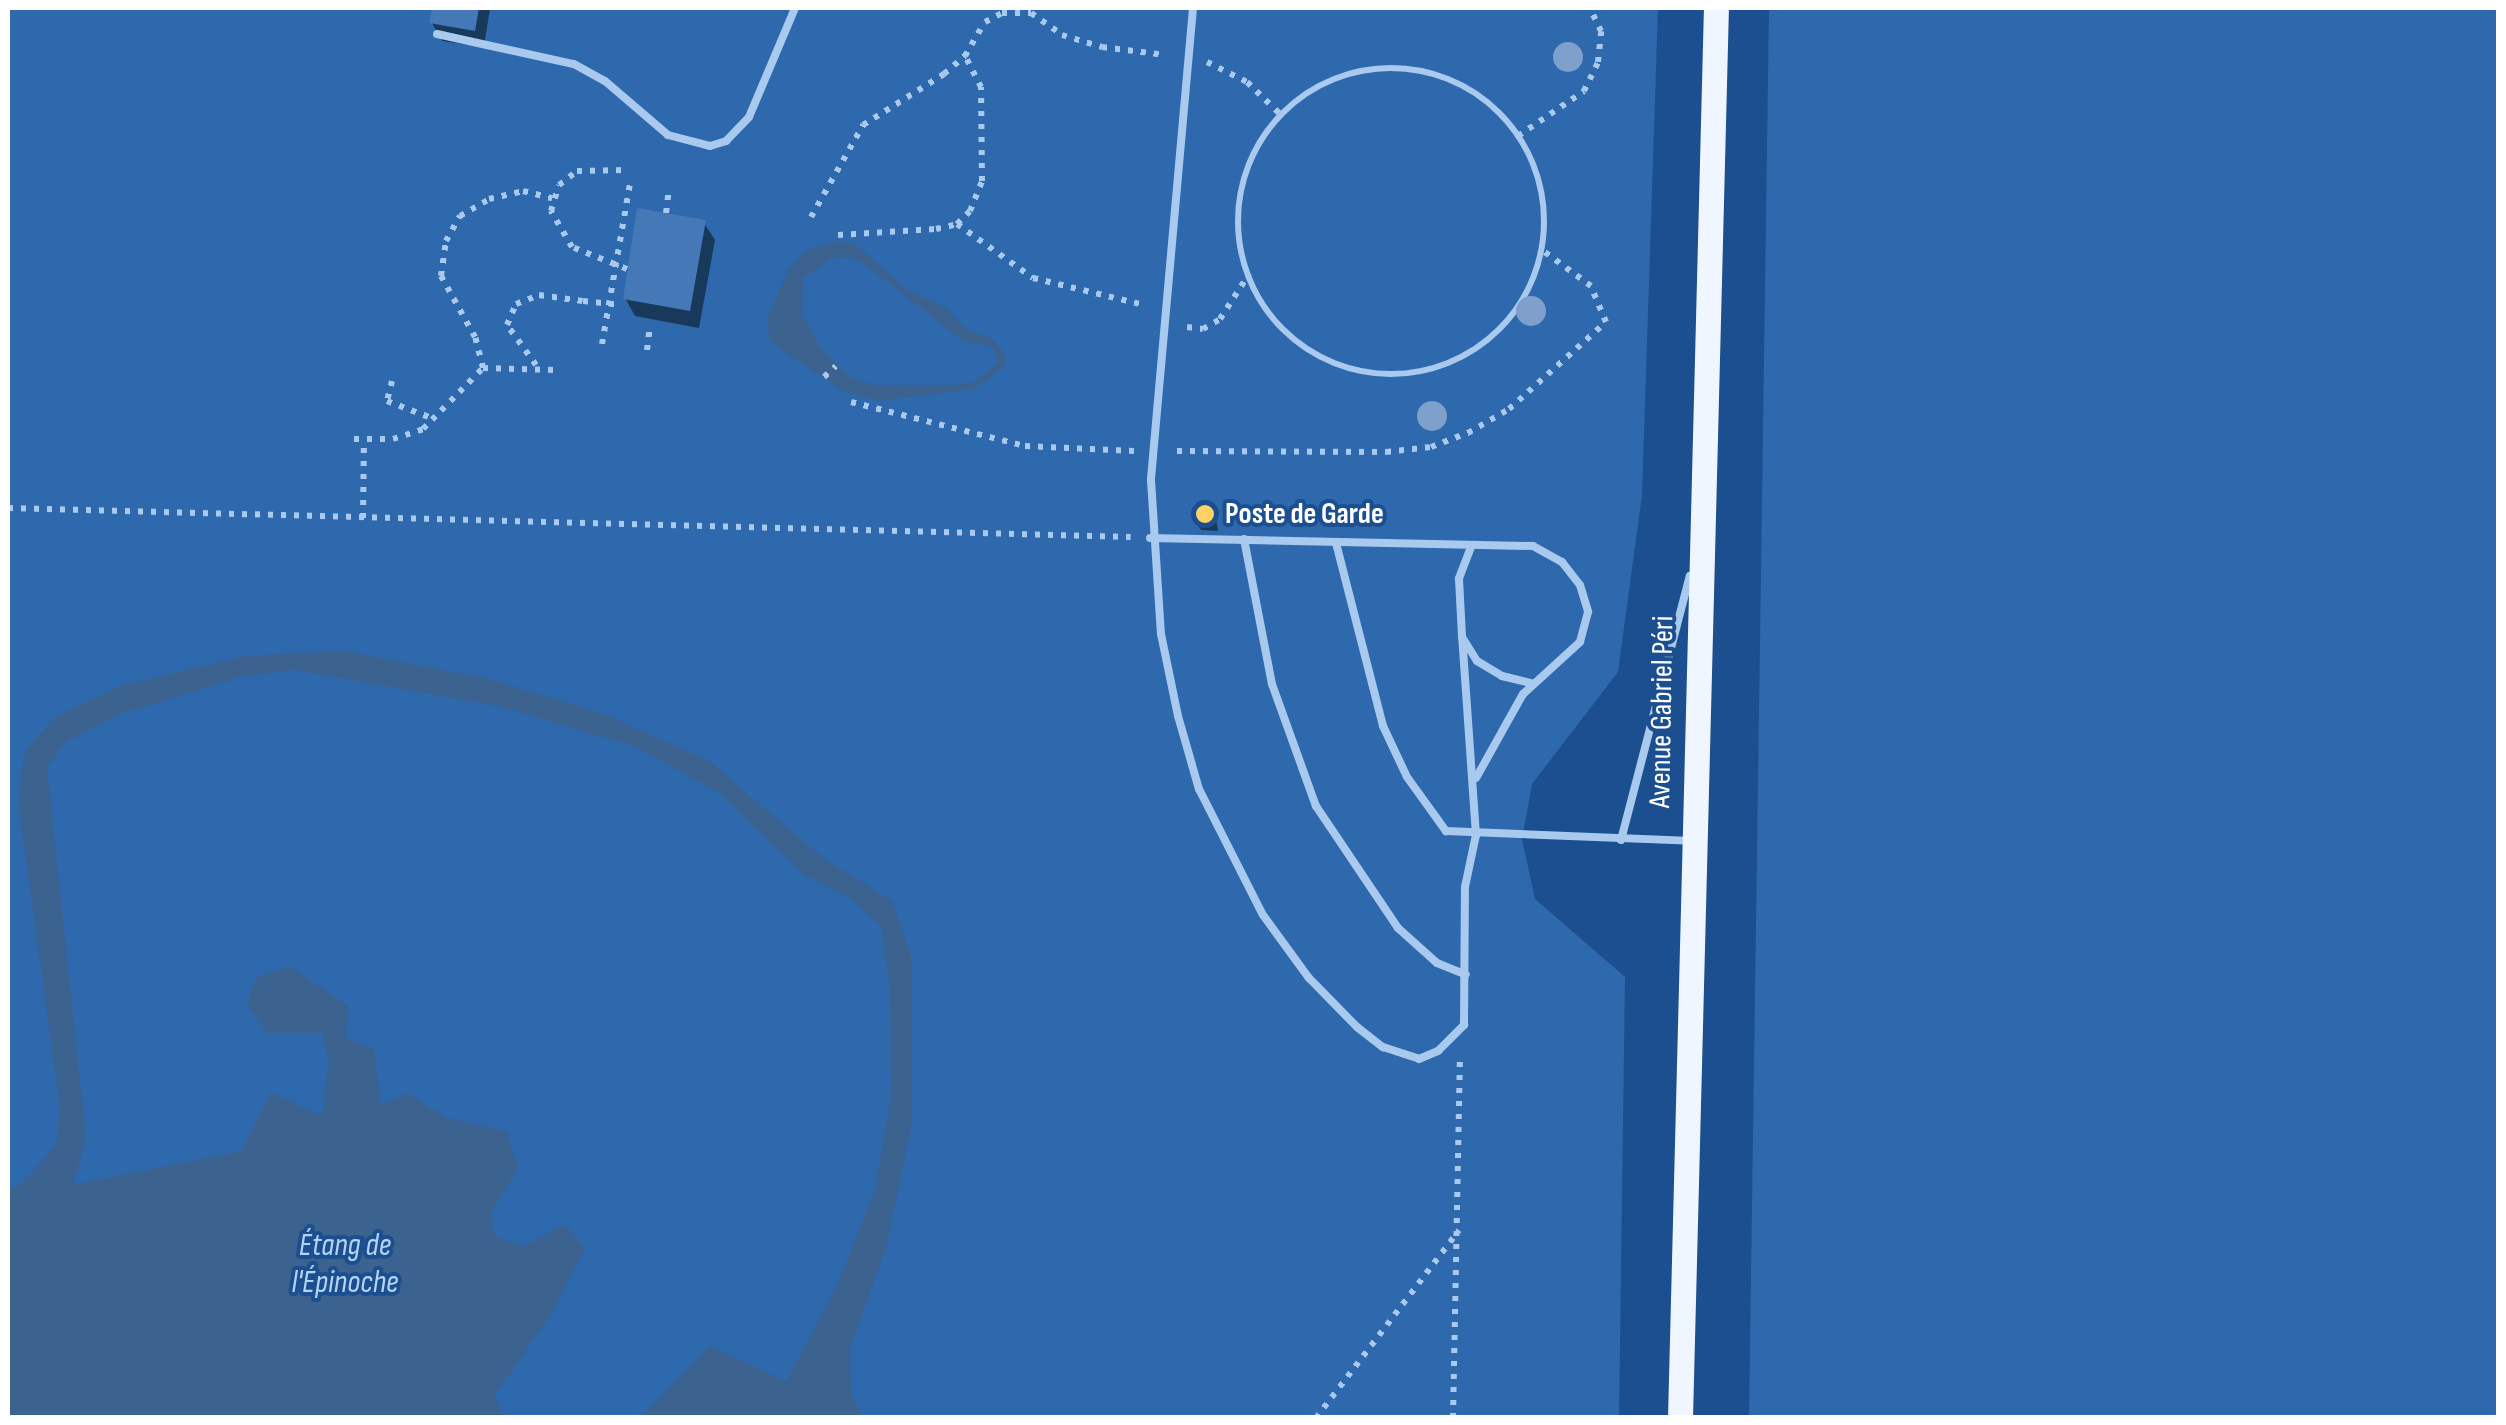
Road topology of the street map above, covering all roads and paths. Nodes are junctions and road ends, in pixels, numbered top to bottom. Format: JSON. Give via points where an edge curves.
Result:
{"nodes":[{"id":1,"x":795,"y":8,"type":"edge"},
{"id":2,"x":1193,"y":8,"type":"edge"},
{"id":3,"x":1590,"y":8,"type":"edge"},
{"id":4,"x":1716,"y":8,"type":"edge"},
{"id":5,"x":437,"y":34,"type":"dead end"},
{"id":6,"x":965,"y":56,"type":"junction"},
{"id":7,"x":1188,"y":56,"type":"junction"},
{"id":8,"x":1280,"y":114,"type":"junction"},
{"id":9,"x":1518,"y":136,"type":"junction"},
{"id":10,"x":627,"y":170,"type":"dead end"},
{"id":11,"x":630,"y":184,"type":"dead end"},
{"id":12,"x":669,"y":190,"type":"dead end"},
{"id":13,"x":552,"y":198,"type":"junction"},
{"id":14,"x":666,"y":213,"type":"dead end"},
{"id":15,"x":811,"y":217,"type":"dead end"},
{"id":16,"x":957,"y":224,"type":"junction"},
{"id":17,"x":838,"y":236,"type":"dead end"},
{"id":18,"x":1542,"y":250,"type":"junction"},
{"id":19,"x":616,"y":266,"type":"junction"},
{"id":20,"x":627,"y":269,"type":"dead end"},
{"id":21,"x":1249,"y":274,"type":"junction"},
{"id":22,"x":622,"y":306,"type":"dead end"},
{"id":23,"x":1162,"y":314,"type":"junction"},
{"id":24,"x":650,"y":326,"type":"dead end"},
{"id":25,"x":602,"y":344,"type":"dead end"},
{"id":26,"x":646,"y":350,"type":"dead end"},
{"id":27,"x":536,"y":365,"type":"junction"},
{"id":28,"x":836,"y":366,"type":"dead end"},
{"id":29,"x":483,"y":368,"type":"junction"},
{"id":30,"x":556,"y":370,"type":"dead end"},
{"id":31,"x":824,"y":377,"type":"dead end"},
{"id":32,"x":392,"y":381,"type":"dead end"},
{"id":33,"x":851,"y":402,"type":"dead end"},
{"id":34,"x":435,"y":419,"type":"junction"},
{"id":35,"x":354,"y":439,"type":"dead end"},
{"id":36,"x":364,"y":440,"type":"junction"},
{"id":37,"x":1152,"y":451,"type":"junction"},
{"id":38,"x":8,"y":508,"type":"edge"},
{"id":39,"x":363,"y":518,"type":"junction"},
{"id":40,"x":1150,"y":538,"type":"junction"},
{"id":41,"x":1244,"y":539,"type":"junction"},
{"id":42,"x":1698,"y":542,"type":"junction"},
{"id":43,"x":1336,"y":543,"type":"junction"},
{"id":44,"x":1471,"y":547,"type":"junction"},
{"id":45,"x":1462,"y":637,"type":"junction"},
{"id":46,"x":1533,"y":684,"type":"junction"},
{"id":47,"x":1474,"y":782,"type":"junction"},
{"id":48,"x":1476,"y":835,"type":"junction"},
{"id":49,"x":1621,"y":840,"type":"junction"},
{"id":50,"x":1692,"y":841,"type":"junction"},
{"id":51,"x":1466,"y":975,"type":"junction"},
{"id":52,"x":1452,"y":1040,"type":"junction"},
{"id":53,"x":1460,"y":1228,"type":"junction"},
{"id":54,"x":1316,"y":1418,"type":"edge"},
{"id":55,"x":1453,"y":1418,"type":"edge"},
{"id":56,"x":1680,"y":1418,"type":"edge"}],
"edges":[{"from":1,"to":5,"type":"lane","via":[[749,117],[726,141],[710,146],[668,136],[605,81],[574,64]]},
{"from":2,"to":7,"type":"lane"},
{"from":3,"to":9,"type":"path","via":[[1601,31],[1598,62],[1584,91]]},
{"from":4,"to":42,"type":"main road","name":"Avenue Gabriel Péri"},
{"from":6,"to":7,"type":"path","via":[[986,22],[1017,10],[1088,44]]},
{"from":6,"to":15,"type":"path","via":[[864,125]]},
{"from":6,"to":16,"type":"path","via":[[981,87],[982,181]]},
{"from":7,"to":8,"type":"path","via":[[1248,82]]},
{"from":7,"to":23,"type":"lane"},
{"from":8,"to":9,"type":"path","via":[[1331,80],[1384,68],[1413,70],[1467,88]]},
{"from":8,"to":21,"type":"path","via":[[1262,137],[1242,193],[1238,218]]},
{"from":9,"to":18,"type":"path","via":[[1540,184]]},
{"from":10,"to":13,"type":"path","via":[[577,170]]},
{"from":11,"to":19,"type":"path"},
{"from":12,"to":14,"type":"path"},
{"from":13,"to":19,"type":"path","via":[[556,225],[572,247]]},
{"from":13,"to":29,"type":"path","via":[[523,190],[489,198],[450,228],[441,276],[476,337]]},
{"from":16,"to":17,"type":"path"},
{"from":16,"to":23,"type":"path","via":[[1033,278],[1129,297]]},
{"from":18,"to":21,"type":"path","via":[[1525,295],[1489,338],[1436,368],[1405,373],[1320,357],[1274,318]]},
{"from":18,"to":37,"type":"path","via":[[1591,286],[1606,322],[1509,409],[1468,433],[1431,447],[1386,452]]},
{"from":19,"to":20,"type":"path"},
{"from":19,"to":25,"type":"path"},
{"from":21,"to":23,"type":"path","via":[[1220,320],[1203,329]]},
{"from":22,"to":27,"type":"path","bridge":true,"via":[[539,294],[516,304],[507,325]]},
{"from":23,"to":37,"type":"lane"},
{"from":24,"to":26,"type":"path"},
{"from":27,"to":29,"type":"path"},
{"from":27,"to":30,"type":"path"},
{"from":28,"to":31,"type":"path"},
{"from":29,"to":34,"type":"path"},
{"from":32,"to":34,"type":"path","via":[[387,401]]},
{"from":33,"to":37,"type":"path","via":[[1025,446]]},
{"from":34,"to":36,"type":"path","via":[[410,435]]},
{"from":35,"to":36,"type":"path"},
{"from":36,"to":39,"type":"path"},
{"from":37,"to":40,"type":"lane"},
{"from":38,"to":39,"type":"path"},
{"from":39,"to":40,"type":"path"},
{"from":40,"to":41,"type":"lane"},
{"from":40,"to":52,"type":"lane","via":[[1161,634],[1199,789],[1263,915],[1309,978],[1383,1047],[1419,1059]]},
{"from":41,"to":43,"type":"lane"},
{"from":41,"to":51,"type":"lane","via":[[1272,684],[1316,806],[1398,928],[1436,962]]},
{"from":42,"to":49,"type":"lane"},
{"from":42,"to":50,"type":"main road","name":"Avenue Gabriel Péri"},
{"from":43,"to":44,"type":"lane"},
{"from":43,"to":48,"type":"lane","via":[[1364,671],[1407,777],[1446,831]]},
{"from":44,"to":45,"type":"lane","via":[[1459,579]]},
{"from":44,"to":46,"type":"lane","via":[[1533,546],[1562,562],[1580,585],[1588,612],[1580,642]]},
{"from":45,"to":46,"type":"lane","via":[[1477,660]]},
{"from":45,"to":47,"type":"lane"},
{"from":46,"to":47,"type":"lane"},
{"from":47,"to":48,"type":"lane"},
{"from":48,"to":49,"type":"lane"},
{"from":48,"to":51,"type":"lane","via":[[1465,888]]},
{"from":49,"to":50,"type":"lane"},
{"from":50,"to":56,"type":"main road","name":"Avenue Gabriel Péri"},
{"from":51,"to":52,"type":"lane","via":[[1464,1025]]},
{"from":52,"to":53,"type":"path","via":[[1462,1063]]},
{"from":53,"to":54,"type":"path"},
{"from":53,"to":55,"type":"path"}]}
